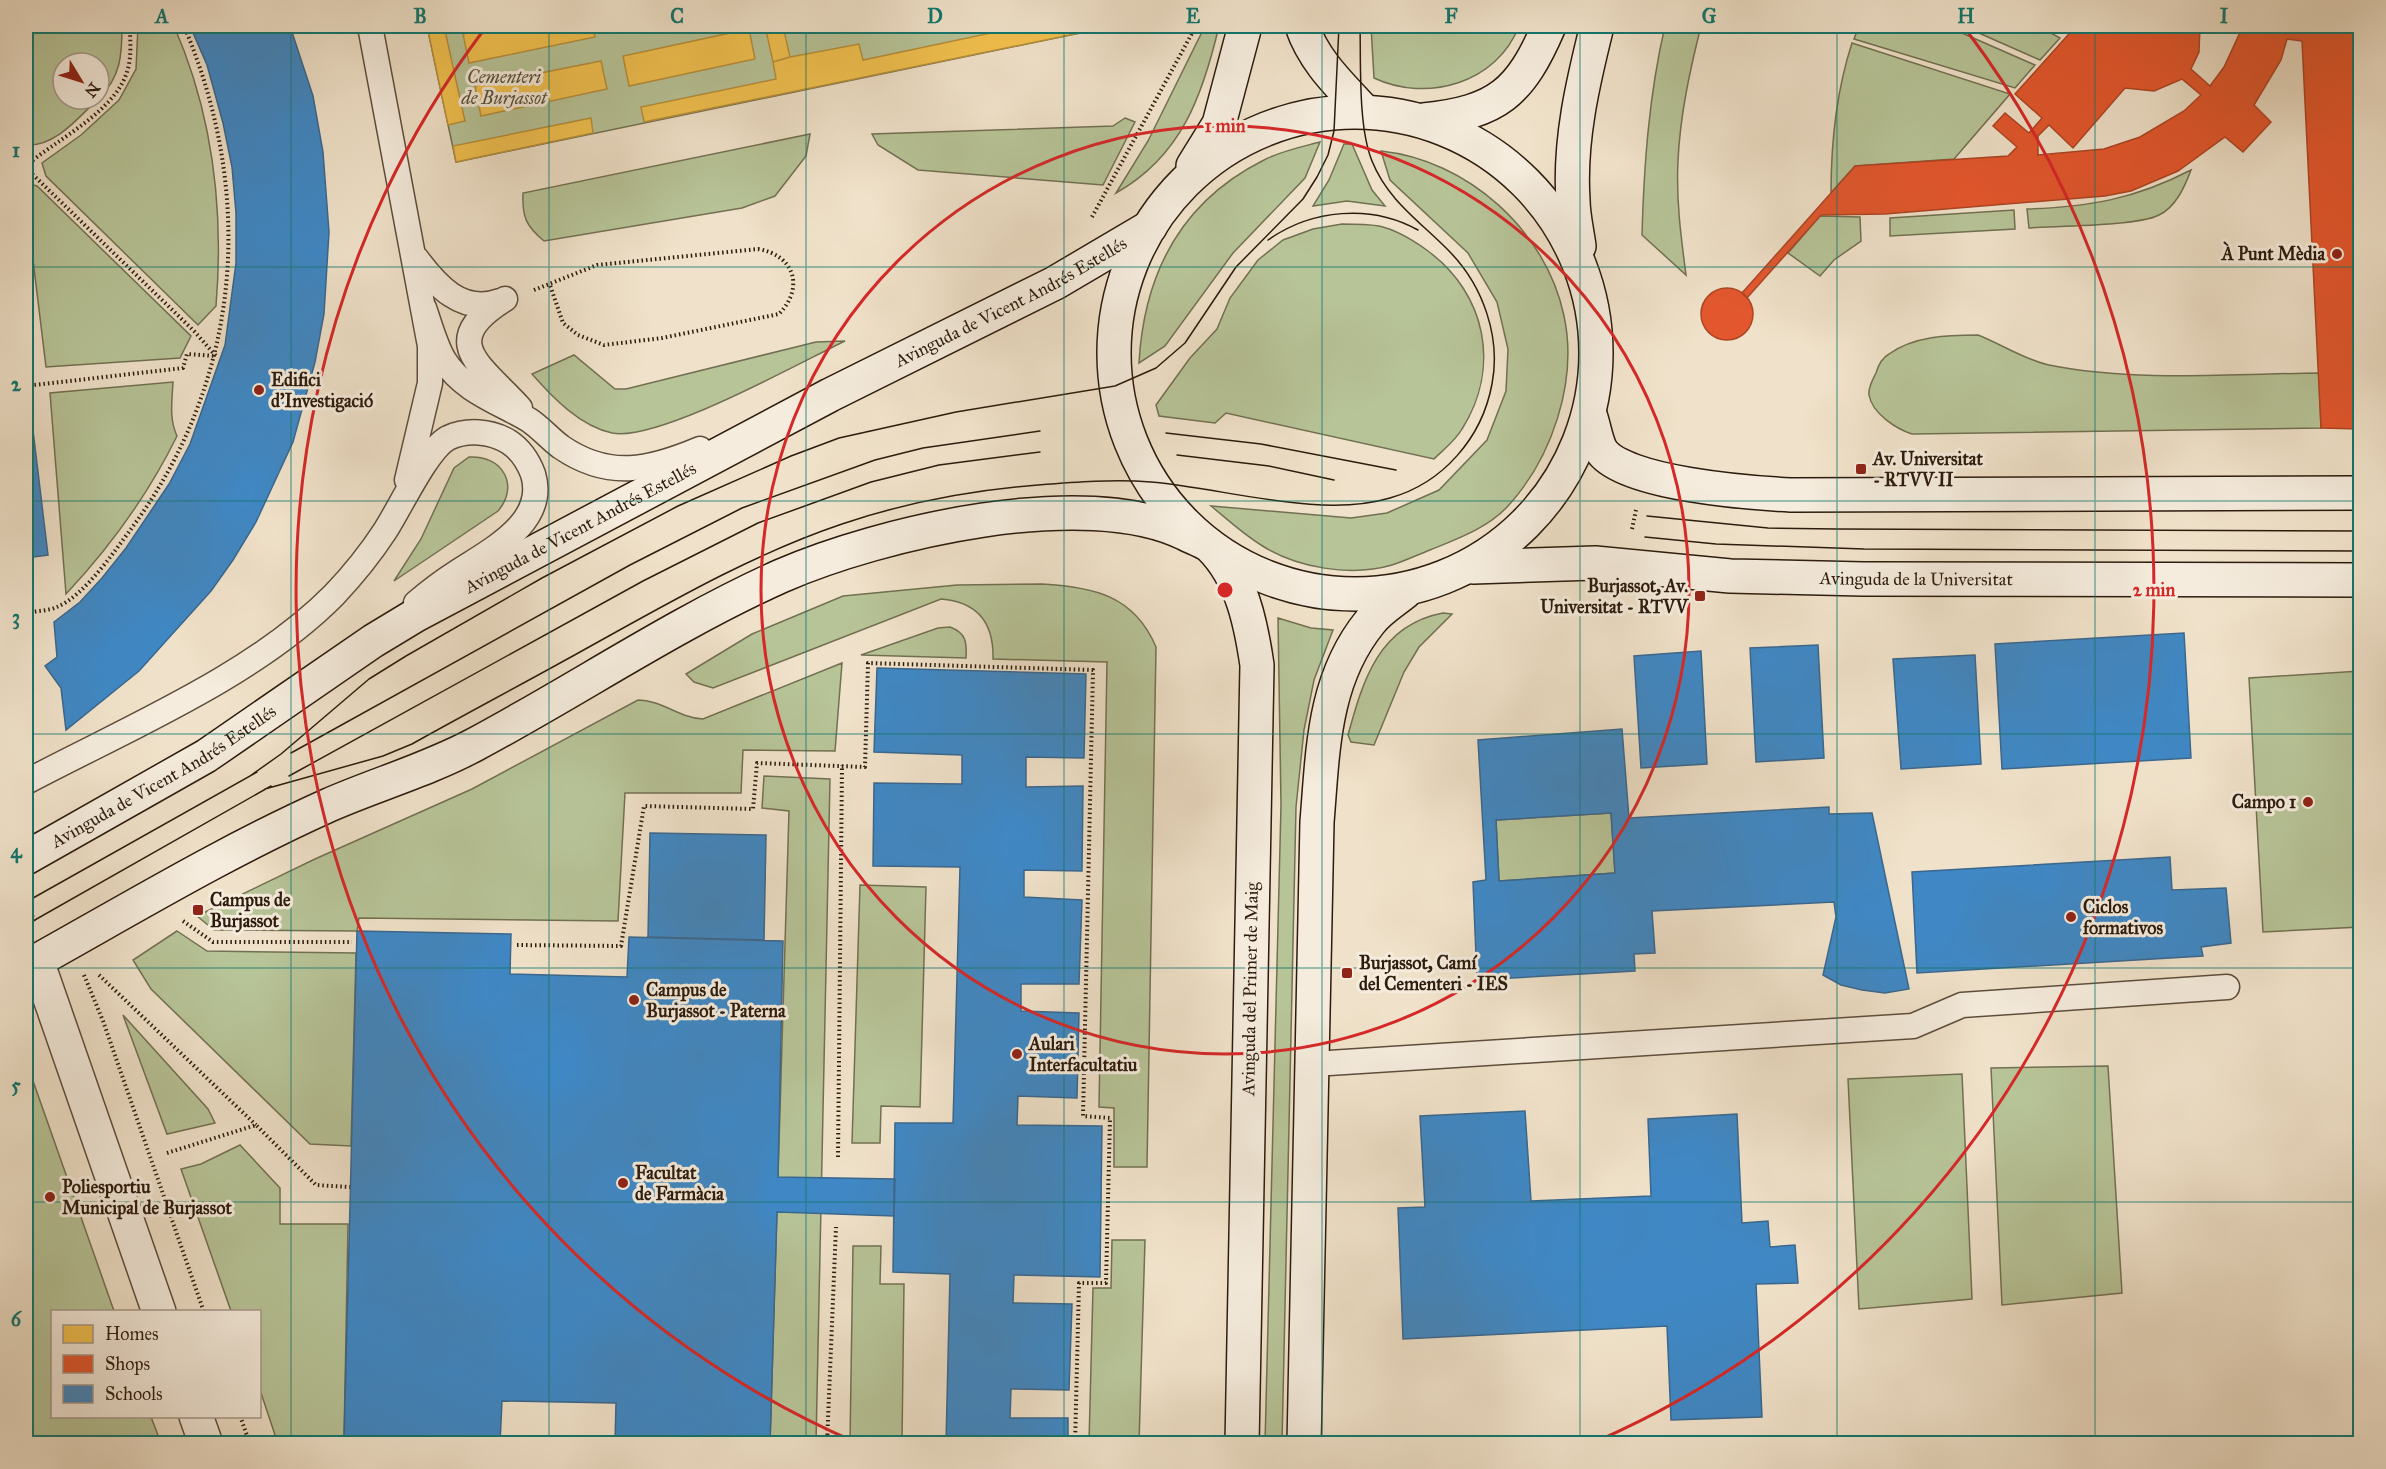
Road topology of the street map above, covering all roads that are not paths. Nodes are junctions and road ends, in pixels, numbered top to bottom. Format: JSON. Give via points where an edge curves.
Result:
{"nodes":[{"id":1,"x":370,"y":26,"type":"edge"},
{"id":2,"x":1245,"y":26,"type":"edge"},
{"id":3,"x":1302,"y":26,"type":"edge"},
{"id":4,"x":1549,"y":26,"type":"edge"},
{"id":5,"x":1597,"y":26,"type":"edge"},
{"id":6,"x":1364,"y":111,"type":"junction"},
{"id":7,"x":1423,"y":120,"type":"junction"},
{"id":8,"x":1175,"y":198,"type":"junction"},
{"id":9,"x":1153,"y":225,"type":"junction"},
{"id":10,"x":414,"y":254,"type":"junction"},
{"id":11,"x":1583,"y":275,"type":"junction"},
{"id":12,"x":424,"y":308,"type":"junction"},
{"id":13,"x":830,"y":395,"type":"junction"},
{"id":14,"x":1590,"y":415,"type":"junction"},
{"id":15,"x":534,"y":423,"type":"junction"},
{"id":16,"x":2361,"y":494,"type":"edge"},
{"id":17,"x":399,"y":506,"type":"junction"},
{"id":18,"x":1210,"y":546,"type":"junction"},
{"id":19,"x":1473,"y":567,"type":"junction"},
{"id":20,"x":2361,"y":580,"type":"edge"},
{"id":21,"x":1405,"y":592,"type":"junction"},
{"id":22,"x":373,"y":640,"type":"junction"},
{"id":23,"x":26,"y":782,"type":"edge"},
{"id":24,"x":26,"y":858,"type":"edge"},
{"id":25,"x":31,"y":964,"type":"edge"},
{"id":26,"x":2227,"y":987,"type":"dead end"},
{"id":27,"x":1313,"y":1064,"type":"junction"},
{"id":28,"x":159,"y":1310,"type":"edge"},
{"id":29,"x":197,"y":1418,"type":"edge"},
{"id":30,"x":206,"y":1443,"type":"edge"},
{"id":31,"x":1242,"y":1443,"type":"edge"},
{"id":32,"x":1304,"y":1443,"type":"edge"}],
"edges":[{"from":1,"to":10,"type":"lane"},
{"from":2,"to":8,"type":"street","via":[[1219,124]]},
{"from":3,"to":6,"type":"street","via":[[1308,44],[1323,66]]},
{"from":4,"to":7,"type":"street","via":[[1536,56],[1516,85],[1490,105],[1464,116]]},
{"from":5,"to":11,"type":"street","via":[[1575,134],[1572,200]]},
{"from":6,"to":7,"type":"street"},
{"from":6,"to":8,"type":"street","via":[[1335,111],[1284,121],[1237,141],[1198,169]]},
{"from":7,"to":11,"type":"street","via":[[1480,145],[1528,184],[1561,225]]},
{"from":8,"to":9,"type":"street"},
{"from":9,"to":13,"type":"street","name":"Avinguda de Vicent Andrés Estellés","via":[[1054,283]]},
{"from":9,"to":18,"type":"street","via":[[1127,271],[1114,327],[1115,386],[1127,435],[1150,482],[1177,517]]},
{"from":10,"to":12,"type":"lane"},
{"from":10,"to":15,"type":"lane","via":[[440,286],[462,302],[491,304],[505,299],[486,311],[469,331],[469,349]]},
{"from":11,"to":14,"type":"street","via":[[1595,331]]},
{"from":12,"to":15,"type":"lane","via":[[442,358],[455,375]]},
{"from":12,"to":17,"type":"lane","via":[[430,383]]},
{"from":13,"to":15,"type":"lane","via":[[669,462],[640,469],[600,465],[584,459]]},
{"from":13,"to":22,"type":"street","name":"Avinguda de Vicent Andrés Estellés"},
{"from":14,"to":16,"type":"street","via":[[1602,451],[1611,459],[1645,473],[1717,490],[1791,495]]},
{"from":14,"to":19,"type":"street","via":[[1577,452],[1555,486],[1517,530]]},
{"from":17,"to":22,"type":"lane","via":[[431,456],[446,439],[461,434],[477,432],[505,440],[524,456],[535,481],[535,496],[519,527],[427,593]]},
{"from":17,"to":23,"type":"lane","via":[[368,556],[333,595],[272,645],[223,679]]},
{"from":18,"to":21,"type":"street","via":[[1267,578],[1331,593]]},
{"from":18,"to":25,"type":"street","via":[[1152,521],[1055,513],[956,525],[887,540],[785,574],[650,644],[474,745],[420,771],[331,804],[222,858]]},
{"from":18,"to":31,"type":"street","name":"Avinguda del Primer de Maig","via":[[1244,600],[1257,665]]},
{"from":19,"to":20,"type":"street","name":"Avinguda de la Universitat","via":[[1595,563],[1730,576]]},
{"from":19,"to":21,"type":"street"},
{"from":21,"to":27,"type":"street","via":[[1371,620],[1352,648],[1325,722],[1317,822]]},
{"from":22,"to":24,"type":"street","name":"Avinguda de Vicent Andrés Estellés","via":[[206,756]]},
{"from":25,"to":28,"type":"street"},
{"from":26,"to":27,"type":"lane","via":[[1962,1005],[1913,1026]]},
{"from":27,"to":32,"type":"street"},
{"from":29,"to":30,"type":"street"}]}
